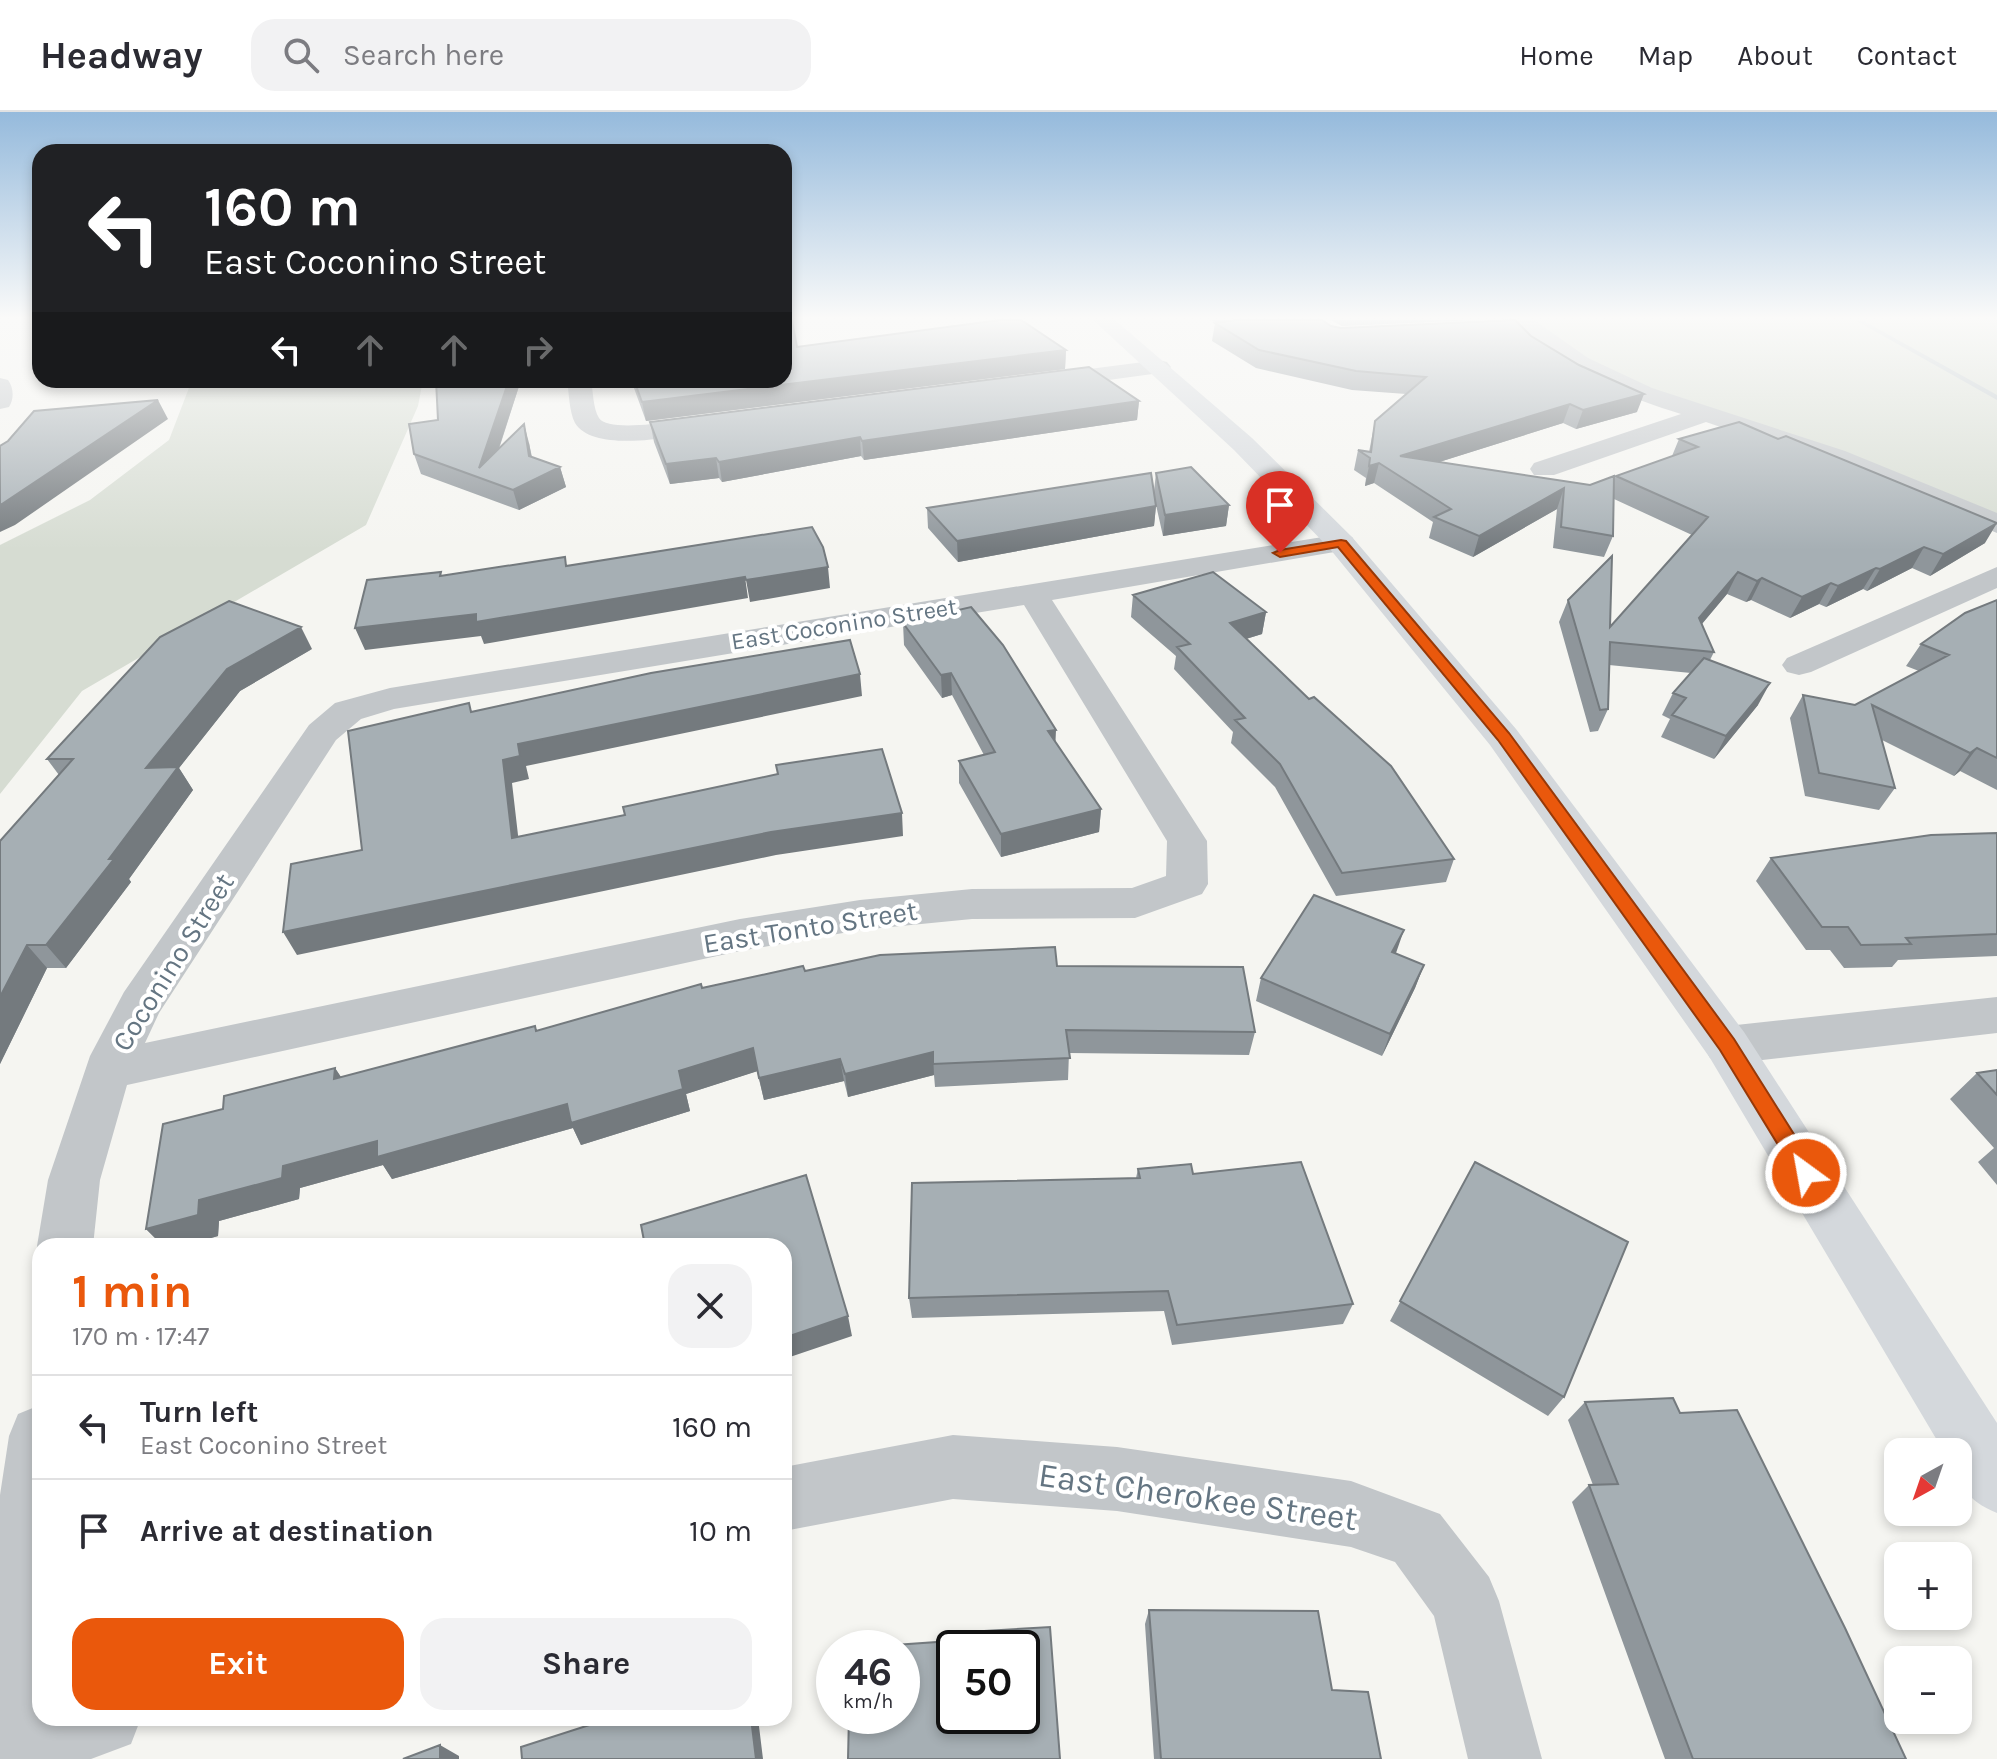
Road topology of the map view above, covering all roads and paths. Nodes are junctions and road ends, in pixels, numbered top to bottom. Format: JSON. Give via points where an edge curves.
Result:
{"nodes":[{"id":1,"x":582,"y":397,"type":"edge"},
{"id":2,"x":1192,"y":397,"type":"edge"},
{"id":3,"x":1654,"y":397,"type":"edge"},
{"id":4,"x":1703,"y":415,"type":"junction"},
{"id":5,"x":732,"y":421,"type":"edge"},
{"id":6,"x":1544,"y":469,"type":"dead end"},
{"id":7,"x":1997,"y":524,"type":"edge"},
{"id":8,"x":1341,"y":543,"type":"junction"},
{"id":9,"x":1997,"y":576,"type":"edge"},
{"id":10,"x":1033,"y":594,"type":"junction"},
{"id":11,"x":1799,"y":665,"type":"dead end"},
{"id":12,"x":348,"y":711,"type":"joint"},
{"id":13,"x":1997,"y":1015,"type":"edge"},
{"id":14,"x":1727,"y":1045,"type":"junction"},
{"id":15,"x":107,"y":1070,"type":"junction"},
{"id":16,"x":66,"y":1238,"type":"edge"},
{"id":17,"x":1997,"y":1481,"type":"edge"},
{"id":18,"x":32,"y":1496,"type":"edge"},
{"id":19,"x":792,"y":1497,"type":"edge"},
{"id":20,"x":80,"y":1726,"type":"edge"},
{"id":21,"x":0,"y":1735,"type":"edge"},
{"id":22,"x":0,"y":1752,"type":"edge"},
{"id":23,"x":1505,"y":1759,"type":"edge"}],
"edges":[{"from":1,"to":5,"type":"street","via":[[586,420],[599,431],[637,433]]},
{"from":2,"to":8,"type":"main road"},
{"from":3,"to":4,"type":"street"},
{"from":4,"to":6,"type":"street"},
{"from":4,"to":7,"type":"street","via":[[1854,462]]},
{"from":8,"to":10,"type":"street","name":"East Coconino Street"},
{"from":8,"to":14,"type":"main road","via":[[1503,737]]},
{"from":9,"to":11,"type":"street"},
{"from":10,"to":12,"type":"street","name":"East Coconino Street","via":[[390,699]]},
{"from":10,"to":15,"type":"street","name":"East Tonto Street","via":[[1187,841],[1187,884],[1135,903],[972,904],[755,933]]},
{"from":12,"to":15,"type":"street","name":"Coconino Street","via":[[322,733],[140,1005]]},
{"from":13,"to":14,"type":"street"},
{"from":14,"to":17,"type":"main road"},
{"from":15,"to":16,"type":"street","name":"Coconino Street","via":[[74,1180]]},
{"from":18,"to":21,"type":"street"},
{"from":19,"to":23,"type":"street","name":"East Cherokee Street","via":[[953,1467],[1117,1479],[1351,1514],[1417,1537],[1465,1601]]},
{"from":20,"to":22,"type":"street"}]}
